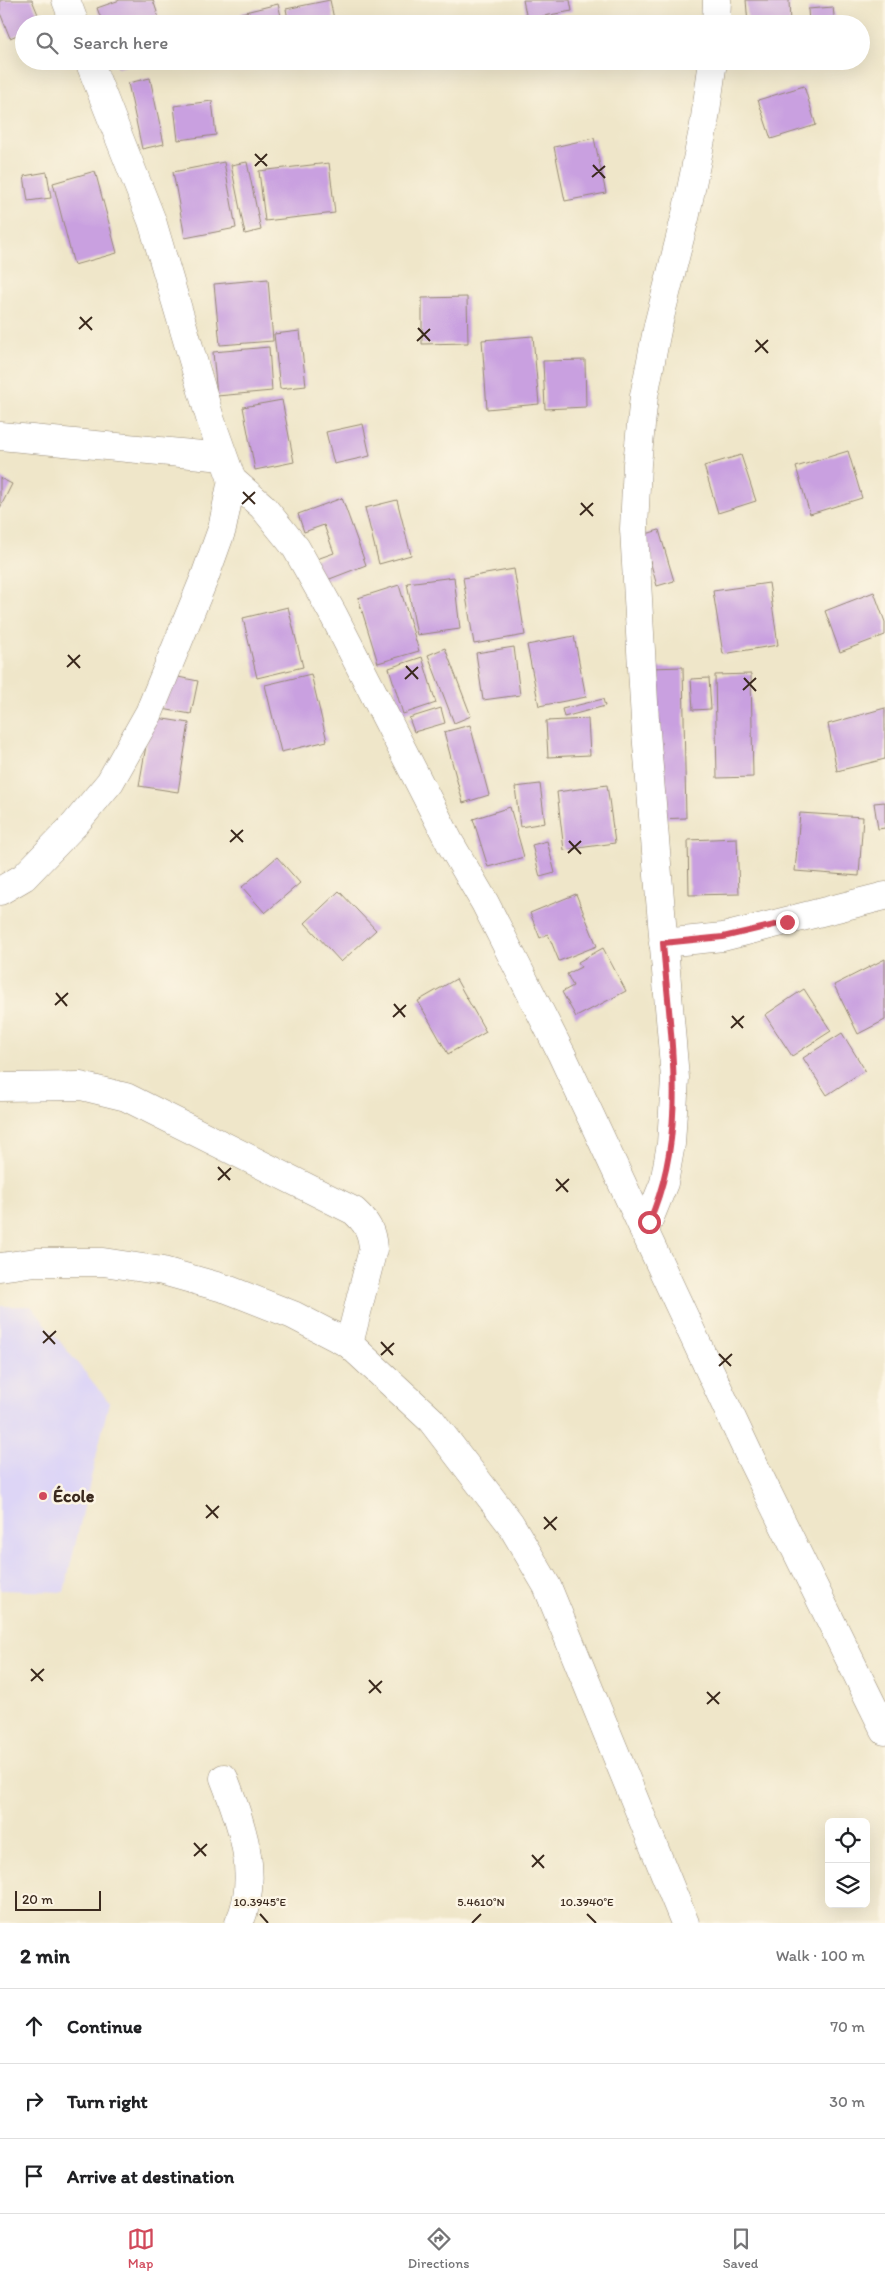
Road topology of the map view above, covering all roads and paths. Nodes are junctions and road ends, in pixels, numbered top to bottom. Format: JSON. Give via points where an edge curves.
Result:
{"nodes":[{"id":1,"x":66,"y":0,"type":"edge"},
{"id":2,"x":717,"y":0,"type":"edge"},
{"id":3,"x":72,"y":15,"type":"edge"},
{"id":4,"x":716,"y":15,"type":"edge"},
{"id":5,"x":93,"y":70,"type":"edge"},
{"id":6,"x":713,"y":70,"type":"edge"},
{"id":7,"x":0,"y":436,"type":"edge"},
{"id":8,"x":227,"y":468,"type":"junction"},
{"id":9,"x":0,"y":891,"type":"edge"},
{"id":10,"x":885,"y":896,"type":"edge"},
{"id":11,"x":663,"y":943,"type":"junction"},
{"id":12,"x":0,"y":1087,"type":"edge"},
{"id":13,"x":644,"y":1232,"type":"junction"},
{"id":14,"x":0,"y":1267,"type":"edge"},
{"id":15,"x":349,"y":1344,"type":"junction"},
{"id":16,"x":885,"y":1731,"type":"edge"},
{"id":17,"x":224,"y":1778,"type":"dead end"},
{"id":18,"x":239,"y":1923,"type":"edge"},
{"id":19,"x":685,"y":1923,"type":"edge"}],
"edges":[{"from":1,"to":3,"type":"street"},
{"from":2,"to":4,"type":"street"},
{"from":5,"to":8,"type":"street","via":[[152,221]]},
{"from":6,"to":11,"type":"street","via":[[686,214],[644,396],[637,464],[634,529],[637,602]]},
{"from":7,"to":8,"type":"street"},
{"from":8,"to":9,"type":"street","via":[[222,529],[149,713],[115,774],[75,824],[24,878]]},
{"from":8,"to":13,"type":"street","via":[[296,548],[328,605],[562,1055]]},
{"from":10,"to":11,"type":"street","via":[[723,937]]},
{"from":11,"to":13,"type":"street","via":[[675,1078],[671,1144],[664,1183]]},
{"from":12,"to":15,"type":"street","via":[[81,1086],[126,1098],[354,1211],[367,1223],[373,1249]]},
{"from":13,"to":16,"type":"street"},
{"from":14,"to":15,"type":"street","via":[[36,1262],[103,1262],[163,1271],[236,1292],[294,1315]]},
{"from":15,"to":19,"type":"street","via":[[431,1420],[510,1523],[547,1586]]},
{"from":17,"to":18,"type":"street","via":[[237,1813],[249,1869],[244,1913]]}]}
